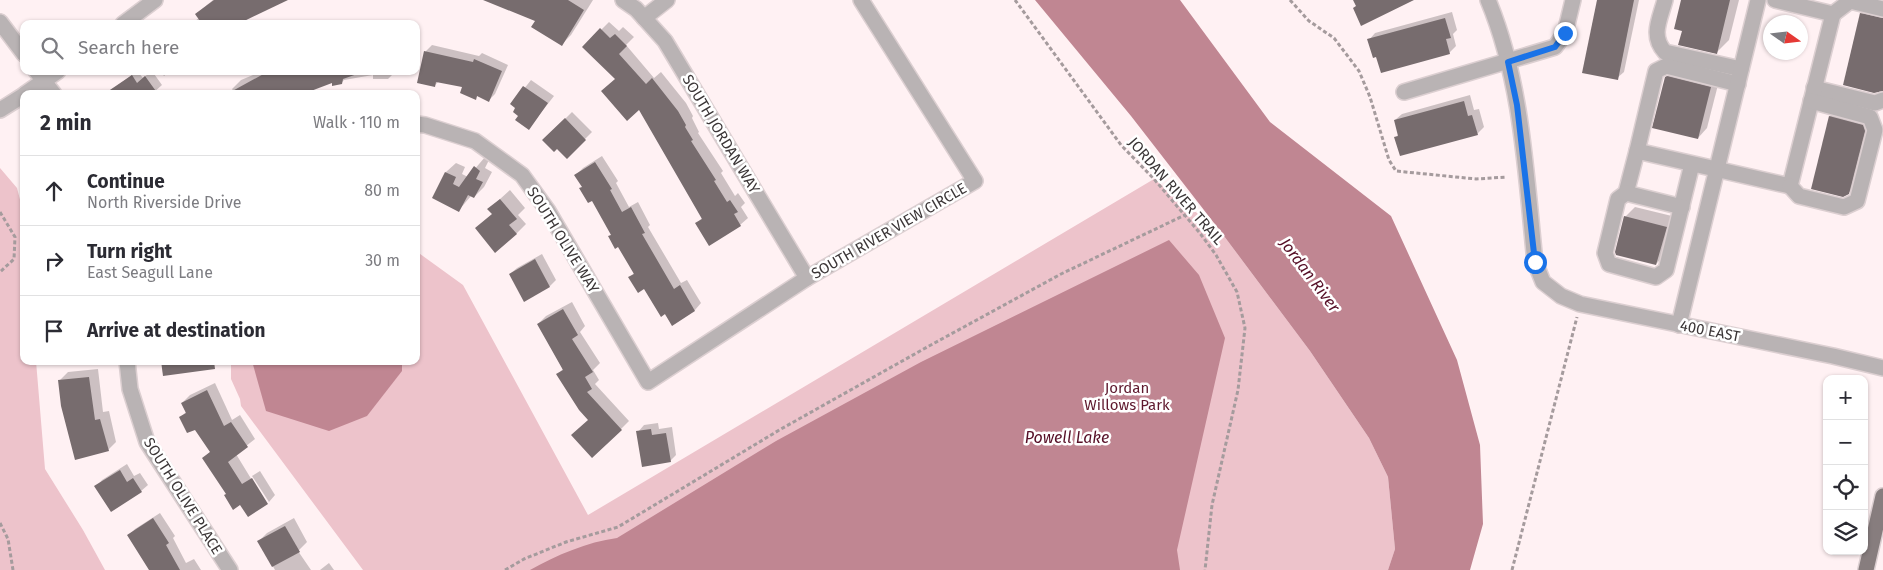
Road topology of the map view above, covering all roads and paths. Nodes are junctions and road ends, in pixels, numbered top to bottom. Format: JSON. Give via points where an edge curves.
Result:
{"nodes":[{"id":1,"x":155,"y":0,"type":"edge"},
{"id":2,"x":623,"y":0,"type":"edge"},
{"id":3,"x":667,"y":0,"type":"edge"},
{"id":4,"x":861,"y":0,"type":"edge"},
{"id":5,"x":1015,"y":0,"type":"edge"},
{"id":6,"x":1290,"y":0,"type":"edge"},
{"id":7,"x":1488,"y":0,"type":"edge"},
{"id":8,"x":1573,"y":0,"type":"edge"},
{"id":9,"x":1665,"y":0,"type":"edge"},
{"id":10,"x":1758,"y":0,"type":"edge"},
{"id":11,"x":1775,"y":0,"type":"edge"},
{"id":12,"x":1883,"y":9,"type":"edge"},
{"id":13,"x":1833,"y":14,"type":"junction"},
{"id":14,"x":644,"y":18,"type":"junction"},
{"id":15,"x":128,"y":20,"type":"edge"},
{"id":16,"x":0,"y":22,"type":"edge"},
{"id":17,"x":20,"y":49,"type":"edge"},
{"id":18,"x":1508,"y":62,"type":"junction"},
{"id":19,"x":40,"y":76,"type":"edge"},
{"id":20,"x":1740,"y":77,"type":"junction"},
{"id":21,"x":28,"y":90,"type":"edge"},
{"id":22,"x":51,"y":90,"type":"edge"},
{"id":23,"x":1404,"y":92,"type":"dead end"},
{"id":24,"x":1813,"y":95,"type":"junction"},
{"id":25,"x":20,"y":97,"type":"edge"},
{"id":26,"x":1883,"y":100,"type":"edge"},
{"id":27,"x":0,"y":110,"type":"edge"},
{"id":28,"x":420,"y":124,"type":"edge"},
{"id":29,"x":1636,"y":151,"type":"junction"},
{"id":30,"x":1692,"y":164,"type":"junction"},
{"id":31,"x":1717,"y":169,"type":"junction"},
{"id":32,"x":1508,"y":177,"type":"dead end"},
{"id":33,"x":1790,"y":186,"type":"junction"},
{"id":34,"x":1626,"y":192,"type":"junction"},
{"id":35,"x":1682,"y":207,"type":"junction"},
{"id":36,"x":0,"y":212,"type":"edge"},
{"id":37,"x":1185,"y":215,"type":"junction"},
{"id":38,"x":0,"y":272,"type":"edge"},
{"id":39,"x":807,"y":278,"type":"junction"},
{"id":40,"x":1580,"y":304,"type":"junction"},
{"id":41,"x":1679,"y":325,"type":"junction"},
{"id":42,"x":127,"y":365,"type":"edge"},
{"id":43,"x":1883,"y":368,"type":"edge"},
{"id":44,"x":648,"y":382,"type":"joint"},
{"id":45,"x":1883,"y":496,"type":"edge"},
{"id":46,"x":0,"y":523,"type":"edge"},
{"id":47,"x":13,"y":570,"type":"edge"},
{"id":48,"x":230,"y":570,"type":"edge"},
{"id":49,"x":505,"y":570,"type":"edge"},
{"id":50,"x":1205,"y":570,"type":"edge"},
{"id":51,"x":1512,"y":570,"type":"edge"},
{"id":52,"x":1866,"y":570,"type":"edge"}],
"edges":[{"from":1,"to":15,"type":"street"},
{"from":2,"to":14,"type":"street","name":"SOUTH JORDAN WAY"},
{"from":3,"to":14,"type":"street"},
{"from":4,"to":39,"type":"street","name":"SOUTH RIVER VIEW CIRCLE","via":[[975,181]]},
{"from":5,"to":37,"type":"path","name":"JORDAN RIVER TRAIL","via":[[1121,146]]},
{"from":6,"to":32,"type":"path","via":[[1309,21],[1334,38],[1359,71],[1389,160],[1396,171],[1476,180]]},
{"from":7,"to":18,"type":"street"},
{"from":8,"to":18,"type":"street","via":[[1565,33],[1555,47]]},
{"from":9,"to":20,"type":"street","via":[[1657,32],[1658,44],[1665,52]]},
{"from":10,"to":20,"type":"street"},
{"from":11,"to":13,"type":"street"},
{"from":12,"to":13,"type":"street","via":[[1850,1]]},
{"from":13,"to":24,"type":"street"},
{"from":14,"to":39,"type":"street","name":"SOUTH JORDAN WAY","via":[[665,41]]},
{"from":16,"to":17,"type":"street"},
{"from":18,"to":23,"type":"street"},
{"from":18,"to":40,"type":"street","name":"400 EAST","via":[[1517,105],[1535,262],[1543,282],[1561,296]]},
{"from":19,"to":21,"type":"street"},
{"from":19,"to":22,"type":"street"},
{"from":20,"to":29,"type":"street","via":[[1666,66],[1656,71]]},
{"from":20,"to":31,"type":"street"},
{"from":24,"to":26,"type":"street","via":[[1875,103]]},
{"from":24,"to":33,"type":"street"},
{"from":24,"to":33,"type":"street","via":[[1870,117],[1875,130],[1857,201],[1844,207],[1799,196]]},
{"from":25,"to":27,"type":"street"},
{"from":28,"to":44,"type":"street","name":"SOUTH OLIVE WAY","via":[[475,141],[522,175],[548,211]]},
{"from":29,"to":30,"type":"street"},
{"from":29,"to":34,"type":"street"},
{"from":30,"to":31,"type":"street"},
{"from":30,"to":35,"type":"street"},
{"from":31,"to":33,"type":"street"},
{"from":31,"to":41,"type":"street"},
{"from":34,"to":35,"type":"street"},
{"from":34,"to":35,"type":"street","via":[[1618,199],[1605,253],[1610,264],[1656,277],[1666,270]]},
{"from":36,"to":38,"type":"path","via":[[15,237],[14,258]]},
{"from":37,"to":49,"type":"path","via":[[1061,274],[928,346],[618,527],[566,542]]},
{"from":37,"to":50,"type":"path","name":"JORDAN RIVER TRAIL","via":[[1216,255],[1237,292],[1245,328],[1238,390],[1212,505]]},
{"from":39,"to":44,"type":"street","name":"SOUTH RIVER VIEW CIRCLE"},
{"from":40,"to":41,"type":"street","name":"400 EAST"},
{"from":40,"to":51,"type":"path"},
{"from":41,"to":43,"type":"street","name":"400 EAST"},
{"from":42,"to":48,"type":"street","name":"SOUTH OLIVE PLACE","via":[[130,389],[147,442]]},
{"from":45,"to":52,"type":"main road"},
{"from":46,"to":47,"type":"path","via":[[8,539]]}]}
